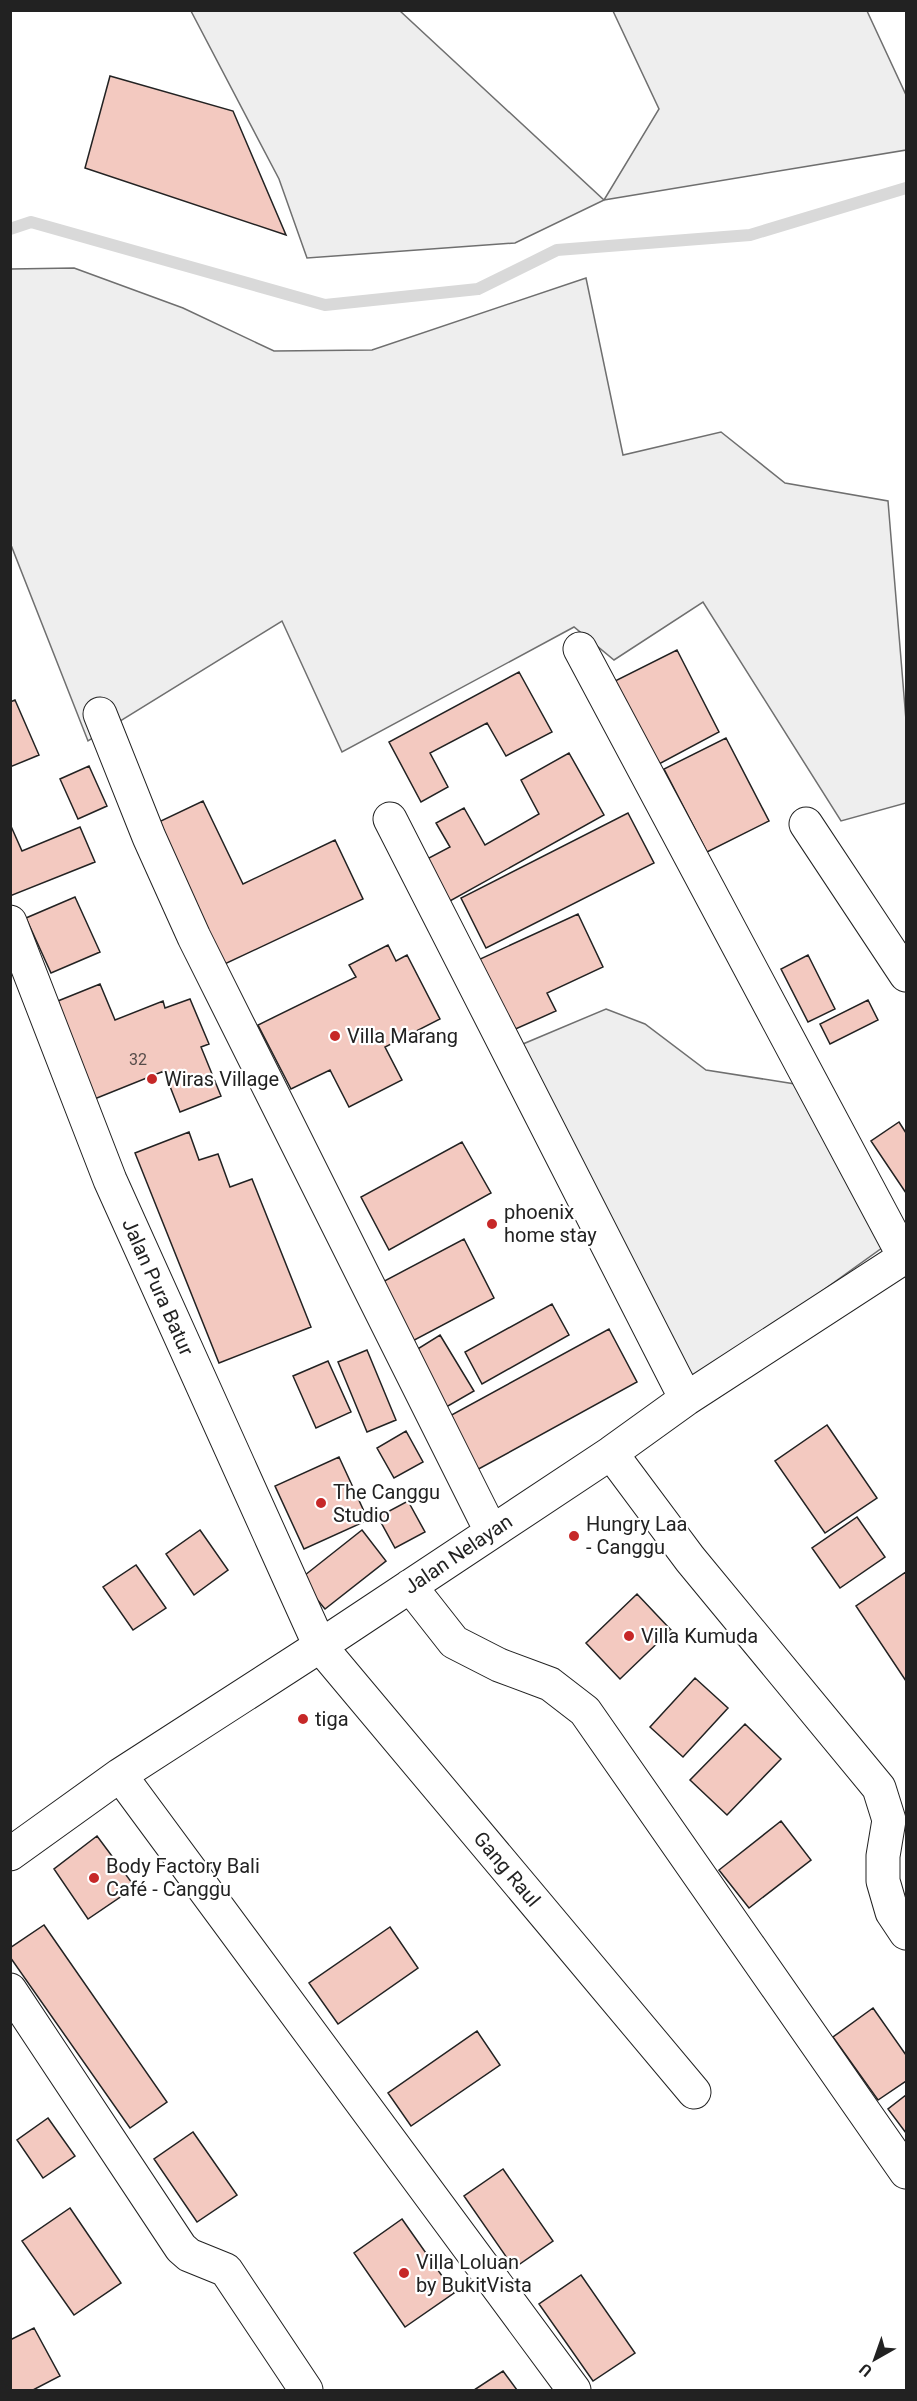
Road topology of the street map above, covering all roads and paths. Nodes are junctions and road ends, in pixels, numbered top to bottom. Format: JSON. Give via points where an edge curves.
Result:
{"nodes":[{"id":1,"x":580,"y":648,"type":"dead end"},
{"id":2,"x":100,"y":714,"type":"dead end"},
{"id":3,"x":390,"y":819,"type":"dead end"},
{"id":4,"x":806,"y":824,"type":"dead end"},
{"id":5,"x":10,"y":922,"type":"edge"},
{"id":6,"x":906,"y":975,"type":"edge"},
{"id":7,"x":906,"y":1257,"type":"edge"},
{"id":8,"x":686,"y":1399,"type":"junction"},
{"id":9,"x":611,"y":1453,"type":"junction"},
{"id":10,"x":491,"y":1532,"type":"junction"},
{"id":11,"x":410,"y":1586,"type":"junction"},
{"id":12,"x":320,"y":1646,"type":"junction"},
{"id":13,"x":120,"y":1775,"type":"junction"},
{"id":14,"x":11,"y":1851,"type":"edge"},
{"id":15,"x":906,"y":1933,"type":"edge"},
{"id":16,"x":10,"y":1989,"type":"edge"},
{"id":17,"x":694,"y":2092,"type":"dead end"},
{"id":18,"x":906,"y":2172,"type":"edge"},
{"id":19,"x":306,"y":2391,"type":"edge"},
{"id":20,"x":574,"y":2391,"type":"edge"}],
"edges":[{"from":1,"to":7,"type":"street"},
{"from":2,"to":10,"type":"street","via":[[194,937]]},
{"from":3,"to":8,"type":"street"},
{"from":4,"to":6,"type":"street"},
{"from":5,"to":12,"type":"street","name":"Jalan Pura Batur","via":[[110,1180]]},
{"from":7,"to":8,"type":"street","name":"Jalan Nelayan"},
{"from":8,"to":9,"type":"street","name":"Jalan Nelayan"},
{"from":9,"to":10,"type":"street","name":"Jalan Nelayan"},
{"from":9,"to":15,"type":"street","via":[[690,1559],[879,1788],[889,1820],[883,1881],[892,1912]]},
{"from":10,"to":11,"type":"street","name":"Jalan Nelayan"},
{"from":11,"to":12,"type":"street","name":"Jalan Nelayan"},
{"from":11,"to":18,"type":"street","via":[[454,1642],[499,1665],[550,1684],[585,1711]]},
{"from":12,"to":13,"type":"street","name":"Jalan Nelayan"},
{"from":12,"to":17,"type":"street","name":"Gang Raul"},
{"from":13,"to":14,"type":"street","name":"Jalan Nelayan"},
{"from":13,"to":20,"type":"street"},
{"from":16,"to":19,"type":"street","via":[[180,2248],[226,2270]]}]}
